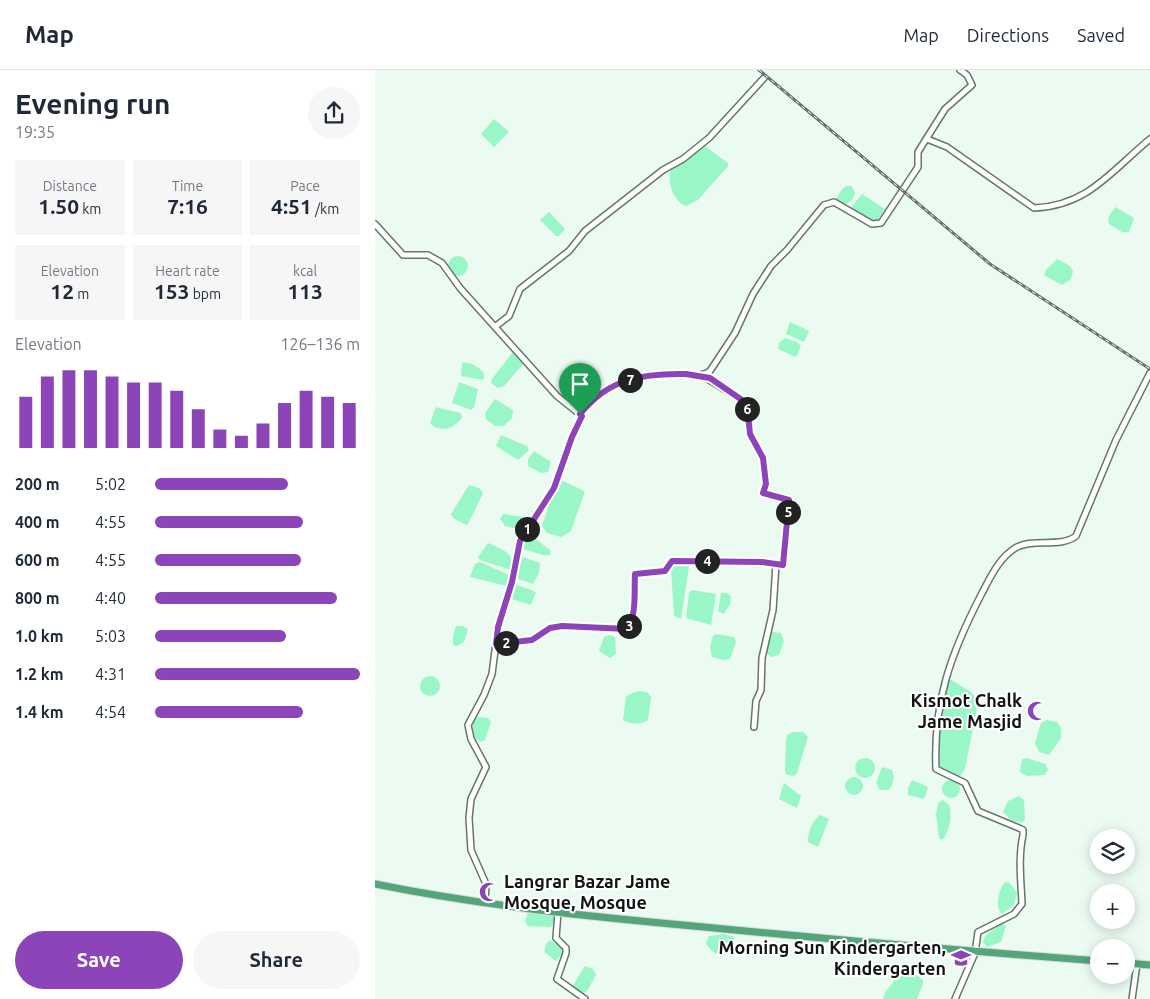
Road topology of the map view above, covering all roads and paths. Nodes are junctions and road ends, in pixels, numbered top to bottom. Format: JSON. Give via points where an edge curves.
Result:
{"nodes":[{"id":1,"x":960,"y":70,"type":"edge"},
{"id":2,"x":764,"y":78,"type":"dead end"},
{"id":3,"x":927,"y":138,"type":"junction"},
{"id":4,"x":1150,"y":139,"type":"edge"},
{"id":5,"x":375,"y":224,"type":"edge"},
{"id":6,"x":496,"y":326,"type":"junction"},
{"id":7,"x":1150,"y":373,"type":"edge"},
{"id":8,"x":703,"y":376,"type":"junction"},
{"id":9,"x":580,"y":414,"type":"junction"},
{"id":10,"x":776,"y":564,"type":"junction"},
{"id":11,"x":496,"y":644,"type":"junction"},
{"id":12,"x":754,"y":727,"type":"dead end"},
{"id":13,"x":375,"y":884,"type":"edge"},
{"id":14,"x":485,"y":902,"type":"junction"},
{"id":15,"x":558,"y":912,"type":"junction"},
{"id":16,"x":975,"y":953,"type":"junction"},
{"id":17,"x":1090,"y":960,"type":"edge"},
{"id":18,"x":1137,"y":964,"type":"joint"},
{"id":19,"x":1150,"y":965,"type":"edge"},
{"id":20,"x":585,"y":999,"type":"edge"},
{"id":21,"x":955,"y":999,"type":"edge"},
{"id":22,"x":1132,"y":999,"type":"edge"}],
"edges":[{"from":1,"to":3,"type":"street","via":[[972,85],[945,109]]},
{"from":2,"to":6,"type":"street","via":[[709,138],[585,231],[569,251],[520,289],[509,316]]},
{"from":3,"to":4,"type":"street","via":[[947,147],[1034,208],[1059,204],[1090,192]]},
{"from":3,"to":8,"type":"street","via":[[919,152],[918,167],[881,223],[872,224],[834,202],[824,205],[771,266],[753,294],[735,333]]},
{"from":5,"to":6,"type":"street","via":[[403,255],[428,255],[442,263],[460,288]]},
{"from":6,"to":9,"type":"street","via":[[557,396]]},
{"from":7,"to":16,"type":"street","via":[[1116,440],[1075,536],[1066,541],[1017,547],[997,565],[961,633],[943,684],[935,737],[936,769],[965,783],[978,811],[1023,830],[1019,863],[1022,904],[1014,914],[978,932]]},
{"from":8,"to":9,"type":"street","via":[[661,375],[614,384],[593,397]]},
{"from":8,"to":10,"type":"street","via":[[742,400],[748,414],[750,434],[763,458],[766,484],[763,493],[789,500],[783,565]]},
{"from":9,"to":11,"type":"street","via":[[580,422],[554,488],[520,541]]},
{"from":10,"to":11,"type":"street","via":[[672,561],[665,571],[635,574],[631,624],[627,629],[562,626],[550,628],[532,640]]},
{"from":10,"to":12,"type":"street","via":[[773,610],[762,658],[761,690],[756,701]]},
{"from":11,"to":14,"type":"street","via":[[492,674],[468,725],[471,739],[486,767],[471,799],[469,818],[471,850],[486,884]]},
{"from":13,"to":14,"type":"highway"},
{"from":14,"to":15,"type":"highway"},
{"from":15,"to":16,"type":"highway"},
{"from":15,"to":20,"type":"street","via":[[556,938],[566,948],[558,981]]},
{"from":16,"to":17,"type":"highway"},
{"from":16,"to":21,"type":"street"},
{"from":18,"to":19,"type":"highway"},
{"from":18,"to":22,"type":"street"}]}
